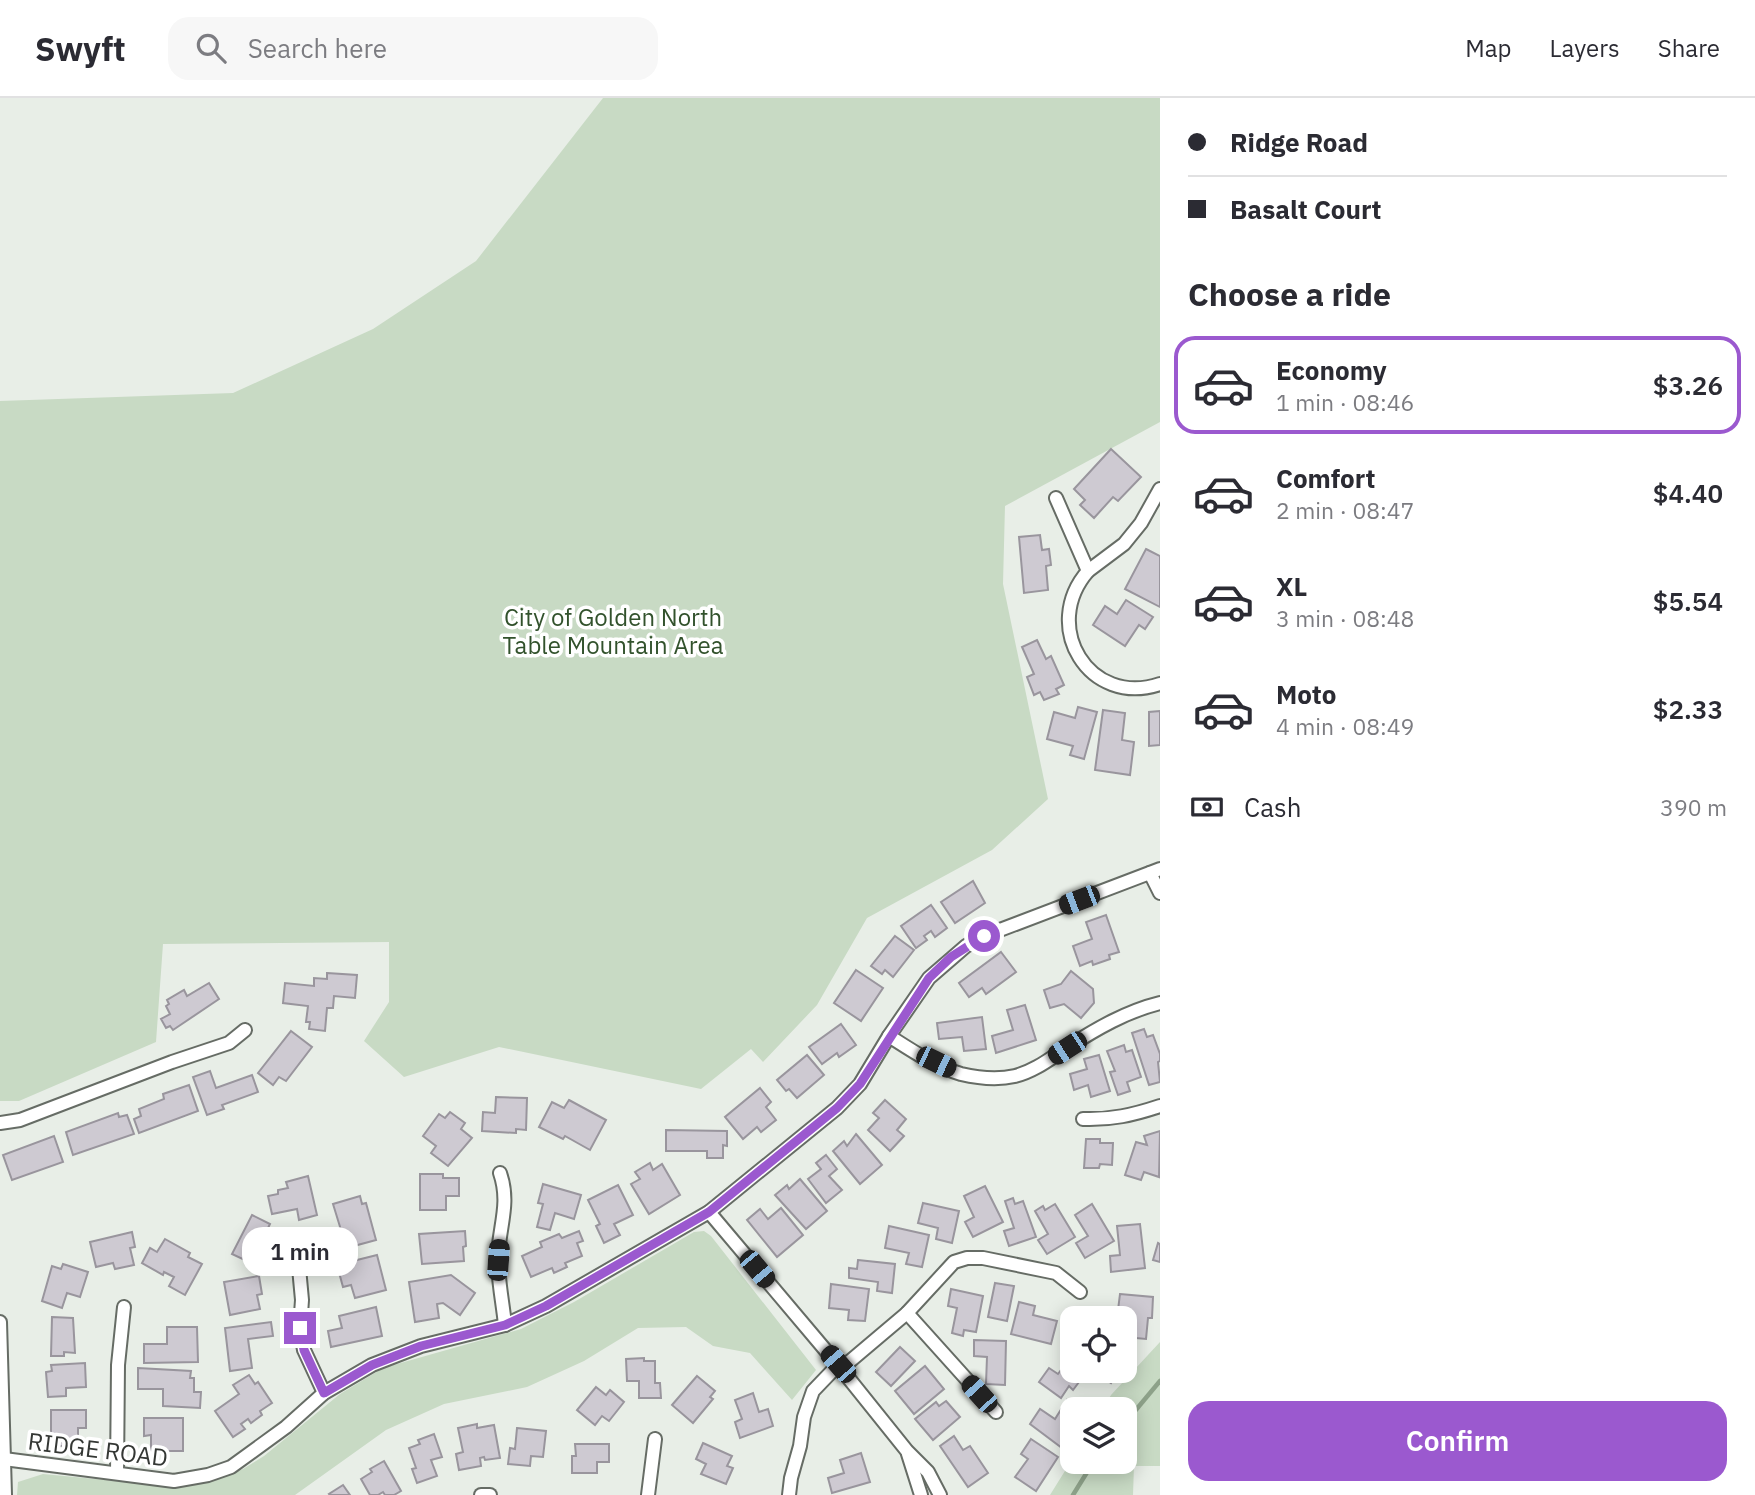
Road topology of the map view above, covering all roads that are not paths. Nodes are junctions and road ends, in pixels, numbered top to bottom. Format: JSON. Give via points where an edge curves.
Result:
{"nodes":[{"id":1,"x":1160,"y":489,"type":"edge"},
{"id":2,"x":1056,"y":498,"type":"dead end"},
{"id":3,"x":1088,"y":571,"type":"junction"},
{"id":4,"x":1160,"y":684,"type":"edge"},
{"id":5,"x":1155,"y":871,"type":"edge"},
{"id":6,"x":1160,"y":894,"type":"edge"},
{"id":7,"x":1160,"y":1003,"type":"edge"},
{"id":8,"x":245,"y":1030,"type":"dead end"},
{"id":9,"x":889,"y":1036,"type":"junction"},
{"id":10,"x":1160,"y":1107,"type":"edge"},
{"id":11,"x":1083,"y":1119,"type":"dead end"},
{"id":12,"x":0,"y":1123,"type":"edge"},
{"id":13,"x":500,"y":1173,"type":"dead end"},
{"id":14,"x":709,"y":1212,"type":"junction"},
{"id":15,"x":298,"y":1257,"type":"dead end"},
{"id":16,"x":1080,"y":1293,"type":"dead end"},
{"id":17,"x":124,"y":1307,"type":"dead end"},
{"id":18,"x":907,"y":1313,"type":"junction"},
{"id":19,"x":0,"y":1322,"type":"edge"},
{"id":20,"x":505,"y":1325,"type":"junction"},
{"id":21,"x":838,"y":1364,"type":"junction"},
{"id":22,"x":324,"y":1393,"type":"junction"},
{"id":23,"x":996,"y":1412,"type":"dead end"},
{"id":24,"x":655,"y":1439,"type":"dead end"},
{"id":25,"x":907,"y":1451,"type":"junction"},
{"id":26,"x":4,"y":1459,"type":"junction"},
{"id":27,"x":117,"y":1474,"type":"junction"},
{"id":28,"x":5,"y":1495,"type":"edge"},
{"id":29,"x":481,"y":1495,"type":"edge"},
{"id":30,"x":490,"y":1495,"type":"edge"},
{"id":31,"x":648,"y":1495,"type":"edge"},
{"id":32,"x":789,"y":1495,"type":"edge"},
{"id":33,"x":920,"y":1495,"type":"edge"},
{"id":34,"x":940,"y":1495,"type":"edge"}],
"edges":[{"from":1,"to":3,"type":"street","via":[[1124,544]]},
{"from":2,"to":3,"type":"street"},
{"from":3,"to":4,"type":"street","via":[[1073,592],[1068,613],[1068,629],[1079,658],[1096,675],[1119,687]]},
{"from":5,"to":6,"type":"street"},
{"from":5,"to":9,"type":"street","name":"RIDGE ROAD","via":[[966,946],[929,978]]},
{"from":7,"to":9,"type":"street","via":[[1100,1027],[1037,1067],[1014,1076],[959,1074]]},
{"from":8,"to":12,"type":"street","via":[[229,1043],[20,1120]]},
{"from":9,"to":14,"type":"street","name":"RIDGE ROAD","via":[[860,1084],[837,1108]]},
{"from":10,"to":11,"type":"street","via":[[1129,1117]]},
{"from":13,"to":20,"type":"street","via":[[505,1216],[498,1260]]},
{"from":14,"to":20,"type":"street","name":"RIDGE ROAD"},
{"from":14,"to":21,"type":"street"},
{"from":15,"to":22,"type":"street","via":[[304,1350]]},
{"from":16,"to":18,"type":"street","via":[[1056,1273],[967,1258],[954,1262]]},
{"from":17,"to":27,"type":"street","via":[[118,1365]]},
{"from":18,"to":21,"type":"street","via":[[849,1362]]},
{"from":18,"to":23,"type":"street"},
{"from":19,"to":26,"type":"street"},
{"from":20,"to":22,"type":"street","name":"RIDGE ROAD","via":[[421,1346],[372,1365]]},
{"from":21,"to":25,"type":"street"},
{"from":21,"to":32,"type":"street","via":[[813,1391]]},
{"from":22,"to":27,"type":"street","name":"RIDGE ROAD","via":[[231,1467],[174,1481]]},
{"from":24,"to":31,"type":"street"},
{"from":25,"to":33,"type":"street"},
{"from":25,"to":34,"type":"street","via":[[928,1472]]},
{"from":26,"to":27,"type":"street","name":"RIDGE ROAD"},
{"from":26,"to":28,"type":"street"},
{"from":29,"to":30,"type":"street"}]}
